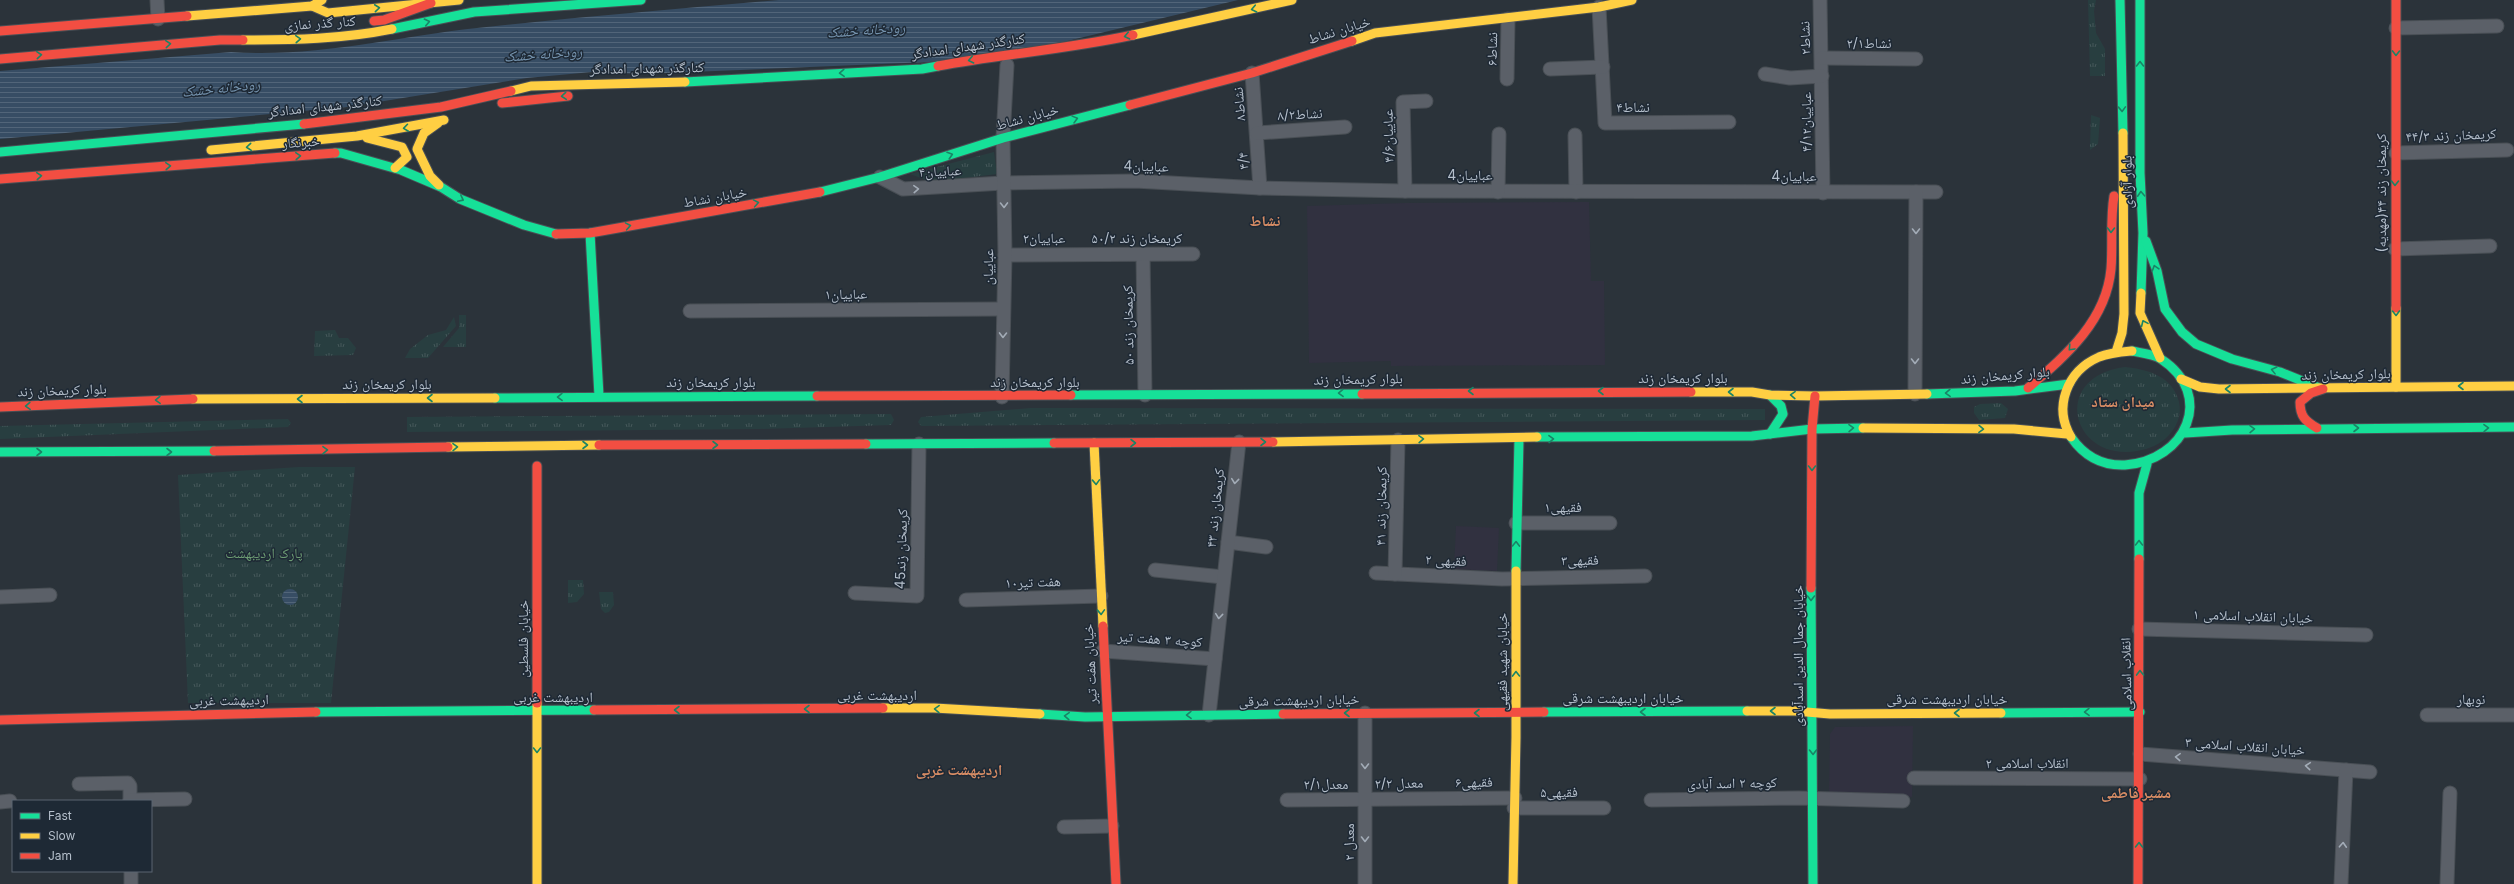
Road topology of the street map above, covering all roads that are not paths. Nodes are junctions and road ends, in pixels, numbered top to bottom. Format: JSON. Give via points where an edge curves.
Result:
{"nodes":[{"id":1,"x":157,"y":0,"type":"edge"},
{"id":2,"x":459,"y":0,"type":"edge"},
{"id":3,"x":641,"y":0,"type":"edge"},
{"id":4,"x":1292,"y":0,"type":"edge"},
{"id":5,"x":1632,"y":0,"type":"edge"},
{"id":6,"x":1820,"y":0,"type":"edge"},
{"id":7,"x":2120,"y":0,"type":"edge"},
{"id":8,"x":2140,"y":0,"type":"edge"},
{"id":9,"x":2396,"y":0,"type":"edge"},
{"id":10,"x":315,"y":2,"type":"edge"},
{"id":11,"x":431,"y":3,"type":"junction"},
{"id":12,"x":1599,"y":7,"type":"junction"},
{"id":13,"x":158,"y":19,"type":"junction"},
{"id":14,"x":1508,"y":19,"type":"junction"},
{"id":15,"x":361,"y":23,"type":"dead end"},
{"id":16,"x":2497,"y":26,"type":"dead end"},
{"id":17,"x":314,"y":28,"type":"dead end"},
{"id":18,"x":2396,"y":28,"type":"junction"},
{"id":19,"x":0,"y":31,"type":"edge"},
{"id":20,"x":220,"y":40,"type":"junction"},
{"id":21,"x":1822,"y":58,"type":"junction"},
{"id":22,"x":0,"y":59,"type":"edge"},
{"id":23,"x":1916,"y":59,"type":"dead end"},
{"id":24,"x":1007,"y":65,"type":"dead end"},
{"id":25,"x":1603,"y":67,"type":"junction"},
{"id":26,"x":1550,"y":69,"type":"dead end"},
{"id":27,"x":1252,"y":73,"type":"junction"},
{"id":28,"x":1765,"y":74,"type":"dead end"},
{"id":29,"x":1822,"y":76,"type":"junction"},
{"id":30,"x":1507,"y":79,"type":"dead end"},
{"id":31,"x":2122,"y":83,"type":"junction"},
{"id":32,"x":2140,"y":83,"type":"junction"},
{"id":33,"x":644,"y":84,"type":"junction"},
{"id":34,"x":1426,"y":101,"type":"dead end"},
{"id":35,"x":465,"y":112,"type":"dead end"},
{"id":36,"x":1729,"y":122,"type":"dead end"},
{"id":37,"x":1345,"y":128,"type":"dead end"},
{"id":38,"x":1257,"y":132,"type":"junction"},
{"id":39,"x":1499,"y":134,"type":"dead end"},
{"id":40,"x":354,"y":135,"type":"junction"},
{"id":41,"x":1575,"y":135,"type":"dead end"},
{"id":42,"x":1003,"y":138,"type":"junction"},
{"id":43,"x":2124,"y":150,"type":"junction"},
{"id":44,"x":2507,"y":150,"type":"dead end"},
{"id":45,"x":199,"y":151,"type":"dead end"},
{"id":46,"x":0,"y":152,"type":"edge"},
{"id":47,"x":2396,"y":153,"type":"junction"},
{"id":48,"x":395,"y":168,"type":"junction"},
{"id":49,"x":880,"y":177,"type":"junction"},
{"id":50,"x":0,"y":179,"type":"edge"},
{"id":51,"x":1004,"y":183,"type":"junction"},
{"id":52,"x":441,"y":187,"type":"junction"},
{"id":53,"x":1260,"y":188,"type":"junction"},
{"id":54,"x":1405,"y":191,"type":"junction"},
{"id":55,"x":1498,"y":192,"type":"junction"},
{"id":56,"x":1576,"y":192,"type":"junction"},
{"id":57,"x":1916,"y":192,"type":"junction"},
{"id":58,"x":1936,"y":192,"type":"dead end"},
{"id":59,"x":1823,"y":193,"type":"junction"},
{"id":60,"x":590,"y":233,"type":"junction"},
{"id":61,"x":2143,"y":233,"type":"junction"},
{"id":62,"x":2490,"y":246,"type":"dead end"},
{"id":63,"x":2395,"y":249,"type":"junction"},
{"id":64,"x":1005,"y":254,"type":"junction"},
{"id":65,"x":1082,"y":254,"type":"joint"},
{"id":66,"x":1143,"y":254,"type":"junction"},
{"id":67,"x":1193,"y":254,"type":"dead end"},
{"id":68,"x":1003,"y":309,"type":"junction"},
{"id":69,"x":690,"y":310,"type":"dead end"},
{"id":70,"x":2116,"y":352,"type":"junction"},
{"id":71,"x":2160,"y":358,"type":"junction"},
{"id":72,"x":2181,"y":379,"type":"junction"},
{"id":73,"x":2069,"y":384,"type":"junction"},
{"id":74,"x":2514,"y":386,"type":"edge"},
{"id":75,"x":2396,"y":387,"type":"junction"},
{"id":76,"x":2028,"y":388,"type":"junction"},
{"id":77,"x":2323,"y":389,"type":"junction"},
{"id":78,"x":1915,"y":394,"type":"junction"},
{"id":79,"x":1145,"y":395,"type":"junction"},
{"id":80,"x":1770,"y":395,"type":"junction"},
{"id":81,"x":599,"y":396,"type":"junction"},
{"id":82,"x":1002,"y":396,"type":"junction"},
{"id":83,"x":1815,"y":396,"type":"junction"},
{"id":84,"x":0,"y":407,"type":"edge"},
{"id":85,"x":2514,"y":427,"type":"edge"},
{"id":86,"x":2317,"y":428,"type":"junction"},
{"id":87,"x":1812,"y":429,"type":"junction"},
{"id":88,"x":2185,"y":433,"type":"junction"},
{"id":89,"x":1770,"y":434,"type":"junction"},
{"id":90,"x":2067,"y":434,"type":"junction"},
{"id":91,"x":1519,"y":439,"type":"junction"},
{"id":92,"x":1398,"y":440,"type":"junction"},
{"id":93,"x":1239,"y":442,"type":"junction"},
{"id":94,"x":1094,"y":443,"type":"junction"},
{"id":95,"x":920,"y":444,"type":"junction"},
{"id":96,"x":561,"y":445,"type":"junction"},
{"id":97,"x":493,"y":446,"type":"junction"},
{"id":98,"x":0,"y":452,"type":"edge"},
{"id":99,"x":543,"y":461,"type":"junction"},
{"id":100,"x":2147,"y":464,"type":"junction"},
{"id":101,"x":1516,"y":523,"type":"junction"},
{"id":102,"x":1610,"y":523,"type":"dead end"},
{"id":103,"x":1228,"y":542,"type":"junction"},
{"id":104,"x":1266,"y":547,"type":"dead end"},
{"id":105,"x":1155,"y":570,"type":"dead end"},
{"id":106,"x":1376,"y":573,"type":"dead end"},
{"id":107,"x":1395,"y":574,"type":"junction"},
{"id":108,"x":1645,"y":576,"type":"dead end"},
{"id":109,"x":1223,"y":577,"type":"junction"},
{"id":110,"x":1516,"y":578,"type":"junction"},
{"id":111,"x":856,"y":593,"type":"dead end"},
{"id":112,"x":50,"y":595,"type":"dead end"},
{"id":113,"x":1101,"y":596,"type":"junction"},
{"id":114,"x":0,"y":597,"type":"edge"},
{"id":115,"x":966,"y":600,"type":"dead end"},
{"id":116,"x":2139,"y":629,"type":"junction"},
{"id":117,"x":2366,"y":635,"type":"dead end"},
{"id":118,"x":1103,"y":651,"type":"junction"},
{"id":119,"x":1215,"y":659,"type":"junction"},
{"id":120,"x":537,"y":711,"type":"junction"},
{"id":121,"x":2140,"y":712,"type":"junction"},
{"id":122,"x":1365,"y":713,"type":"junction"},
{"id":123,"x":1516,"y":713,"type":"junction"},
{"id":124,"x":1812,"y":713,"type":"junction"},
{"id":125,"x":1209,"y":715,"type":"junction"},
{"id":126,"x":2427,"y":715,"type":"dead end"},
{"id":127,"x":2514,"y":715,"type":"edge"},
{"id":128,"x":1106,"y":716,"type":"junction"},
{"id":129,"x":0,"y":720,"type":"edge"},
{"id":130,"x":2140,"y":754,"type":"junction"},
{"id":131,"x":2346,"y":770,"type":"junction"},
{"id":132,"x":2370,"y":772,"type":"dead end"},
{"id":133,"x":1914,"y":778,"type":"dead end"},
{"id":134,"x":2140,"y":779,"type":"junction"},
{"id":135,"x":79,"y":784,"type":"dead end"},
{"id":136,"x":2450,"y":793,"type":"dead end"},
{"id":137,"x":1813,"y":798,"type":"junction"},
{"id":138,"x":185,"y":799,"type":"dead end"},
{"id":139,"x":1435,"y":799,"type":"joint"},
{"id":140,"x":130,"y":800,"type":"edge"},
{"id":141,"x":1287,"y":800,"type":"dead end"},
{"id":142,"x":1365,"y":800,"type":"junction"},
{"id":143,"x":1651,"y":800,"type":"dead end"},
{"id":144,"x":1903,"y":801,"type":"dead end"},
{"id":145,"x":1514,"y":803,"type":"junction"},
{"id":146,"x":1604,"y":808,"type":"dead end"},
{"id":147,"x":1112,"y":826,"type":"junction"},
{"id":148,"x":1064,"y":827,"type":"dead end"},
{"id":149,"x":131,"y":872,"type":"edge"},
{"id":150,"x":131,"y":884,"type":"edge"},
{"id":151,"x":537,"y":884,"type":"edge"},
{"id":152,"x":1116,"y":884,"type":"edge"},
{"id":153,"x":1365,"y":884,"type":"edge"},
{"id":154,"x":1513,"y":884,"type":"edge"},
{"id":155,"x":1813,"y":884,"type":"edge"},
{"id":156,"x":2138,"y":884,"type":"edge"},
{"id":157,"x":2341,"y":884,"type":"edge"},
{"id":158,"x":2447,"y":884,"type":"edge"}],
"edges":[{"from":1,"to":13,"type":"street"},
{"from":2,"to":11,"type":"main road"},
{"from":20,"to":3,"type":"main road","name":"کنار گذر نمازی","one_way":true,"via":[[285,40],[366,34],[474,12]]},
{"from":4,"to":33,"type":"main road","name":"کنارگذر شهدای امدادگر","one_way":true,"via":[[1082,46],[995,55],[922,69]]},
{"from":5,"to":12,"type":"main road","name":"خیابان نشاط"},
{"from":6,"to":21,"type":"street","name":"نشاط۲"},
{"from":7,"to":31,"type":"main road","name":"بلوار آزادی"},
{"from":32,"to":8,"type":"main road","name":"بلوار آزادی","one_way":true},
{"from":9,"to":18,"type":"main road","name":"کریمخان زند ۴۴(مهدیه)"},
{"from":10,"to":11,"type":"main road","one_way":true,"via":[[328,13]]},
{"from":10,"to":13,"type":"main road"},
{"from":11,"to":15,"type":"main road","via":[[384,20]]},
{"from":12,"to":14,"type":"main road","name":"خیابان نشاط"},
{"from":12,"to":25,"type":"street","name":"نشاط۴"},
{"from":13,"to":19,"type":"main road"},
{"from":14,"to":27,"type":"main road","name":"خیابان نشاط","via":[[1375,33]]},
{"from":14,"to":30,"type":"street","name":"نشاط۶"},
{"from":16,"to":18,"type":"street"},
{"from":17,"to":20,"type":"main road"},
{"from":18,"to":47,"type":"main road","name":"کریمخان زند ۴۴(مهدیه)","one_way":true},
{"from":22,"to":20,"type":"main road","name":"کنار گذر نمازی","one_way":true},
{"from":21,"to":23,"type":"street","name":"نشاط۲/۱"},
{"from":21,"to":29,"type":"street","name":"نشاط۲"},
{"from":24,"to":42,"type":"street","name":"عباییان"},
{"from":25,"to":26,"type":"street"},
{"from":25,"to":36,"type":"street","name":"نشاط۴","via":[[1604,123]]},
{"from":27,"to":38,"type":"street","name":"نشاط۸"},
{"from":42,"to":27,"type":"main road","name":"خیابان نشاط","one_way":true},
{"from":28,"to":29,"type":"street","via":[[1790,78]]},
{"from":29,"to":59,"type":"street","name":"عباییان۴/۱۲"},
{"from":31,"to":32,"type":"main road"},
{"from":31,"to":43,"type":"main road","name":"بلوار آزادی","one_way":true},
{"from":61,"to":32,"type":"main road","name":"بلوار آزادی","one_way":true},
{"from":33,"to":35,"type":"main road","one_way":true,"via":[[608,92],[502,103]]},
{"from":33,"to":46,"type":"main road","name":"کنارگذر شهدای امدادگر","via":[[531,86],[441,106],[332,121]]},
{"from":34,"to":54,"type":"street","name":"عباییان۴/۶","via":[[1403,102]]},
{"from":37,"to":38,"type":"street","name":"نشاط۸/۲"},
{"from":38,"to":53,"type":"street","name":"۴/۴"},
{"from":39,"to":55,"type":"street"},
{"from":40,"to":45,"type":"main road","one_way":true},
{"from":40,"to":48,"type":"main road","via":[[402,147],[407,157]]},
{"from":52,"to":40,"type":"main road","one_way":true,"via":[[430,176],[417,149],[421,137],[430,126],[447,118],[414,127]]},
{"from":41,"to":56,"type":"street"},
{"from":49,"to":42,"type":"main road","name":"خیابان نشاط","one_way":true},
{"from":42,"to":51,"type":"street","name":"عباییان"},
{"from":43,"to":70,"type":"main road","name":"بلوار آزادی","via":[[2124,314]]},
{"from":43,"to":76,"type":"main road","one_way":true,"via":[[2113,199],[2111,271],[2106,298],[2086,332],[2058,362]]},
{"from":44,"to":47,"type":"street","name":"کریمخان زند ۴۴/۳"},
{"from":47,"to":63,"type":"main road","name":"کریمخان زند ۴۴(مهدیه)","one_way":true},
{"from":50,"to":48,"type":"main road","name":"خبرنگار","one_way":true,"via":[[341,153]]},
{"from":48,"to":52,"type":"main road","name":"خبرنگار"},
{"from":49,"to":51,"type":"street","name":"عباییان۴","one_way":true,"via":[[903,189]]},
{"from":60,"to":49,"type":"main road","name":"خیابان نشاط","one_way":true,"via":[[802,196]]},
{"from":51,"to":53,"type":"street","name":"عباییان4","via":[[1135,181]]},
{"from":51,"to":64,"type":"street","name":"عباییان","one_way":true},
{"from":52,"to":60,"type":"main road","name":"خبرنگار","one_way":true,"via":[[460,199],[524,225],[557,234]]},
{"from":53,"to":54,"type":"street","name":"عباییان4"},
{"from":54,"to":55,"type":"street","name":"عباییان4"},
{"from":55,"to":56,"type":"street","name":"عباییان4"},
{"from":56,"to":59,"type":"street","name":"عباییان4"},
{"from":57,"to":58,"type":"street","name":"عباییان4"},
{"from":57,"to":59,"type":"street","name":"عباییان4"},
{"from":57,"to":78,"type":"street","one_way":true},
{"from":60,"to":81,"type":"main road"},
{"from":71,"to":61,"type":"main road","name":"بلوار آزادی","one_way":true,"via":[[2140,313]]},
{"from":77,"to":61,"type":"main road","one_way":true,"via":[[2280,372],[2232,359],[2196,344],[2182,332],[2165,310],[2156,271]]},
{"from":62,"to":63,"type":"street"},
{"from":63,"to":75,"type":"main road","name":"کریمخان زند ۴۴(مهدیه)","one_way":true},
{"from":64,"to":65,"type":"street","name":"عباییان۲"},
{"from":64,"to":68,"type":"street","name":"عباییان"},
{"from":65,"to":66,"type":"street","name":"کریمخان زند ۵۰/۲"},
{"from":66,"to":67,"type":"street","name":"کریمخان زند ۵۰/۲"},
{"from":66,"to":79,"type":"street","name":"کریمخان زند ۵۰"},
{"from":68,"to":69,"type":"street","name":"عباییان۱"},
{"from":68,"to":82,"type":"street","name":"عباییان","one_way":true},
{"from":70,"to":71,"type":"main road","via":[[2132,351]]},
{"from":70,"to":73,"type":"main road","via":[[2093,360],[2080,370]]},
{"from":71,"to":72,"type":"main road","via":[[2172,367]]},
{"from":77,"to":72,"type":"main road","name":"بلوار کریمخان زند","one_way":true,"via":[[2209,389]]},
{"from":72,"to":88,"type":"main road","via":[[2189,405]]},
{"from":73,"to":76,"type":"main road","name":"بلوار کریمخان زند"},
{"from":73,"to":90,"type":"main road","via":[[2063,409]]},
{"from":74,"to":75,"type":"main road","name":"بلوار کریمخان زند","one_way":true},
{"from":75,"to":77,"type":"main road","name":"بلوار کریمخان زند"},
{"from":76,"to":78,"type":"main road","name":"بلوار کریمخان زند","one_way":true,"via":[[2015,391]]},
{"from":77,"to":86,"type":"main road","via":[[2311,393],[2300,402],[2300,413],[2307,422]]},
{"from":78,"to":83,"type":"main road","name":"بلوار کریمخان زند"},
{"from":80,"to":79,"type":"main road","name":"بلوار کریمخان زند","one_way":true,"via":[[1752,392],[1452,391]]},
{"from":79,"to":82,"type":"main road","name":"بلوار کریمخان زند"},
{"from":83,"to":80,"type":"main road","name":"بلوار کریمخان زند","one_way":true},
{"from":80,"to":89,"type":"main road","via":[[1780,403],[1784,415]]},
{"from":81,"to":82,"type":"main road","name":"بلوار کریمخان زند"},
{"from":81,"to":84,"type":"main road","name":"بلوار کریمخان زند","one_way":true,"via":[[197,399]]},
{"from":83,"to":87,"type":"main road","name":"خیابان جمال الدین اسدآبادی"},
{"from":86,"to":85,"type":"main road","one_way":true},
{"from":88,"to":86,"type":"main road","one_way":true,"via":[[2208,430]]},
{"from":87,"to":89,"type":"main road"},
{"from":87,"to":90,"type":"main road","one_way":true,"via":[[2014,429]]},
{"from":87,"to":124,"type":"main road","name":"خیابان جمال الدین اسدآبادی","one_way":true},
{"from":88,"to":100,"type":"main road","via":[[2173,448]]},
{"from":91,"to":89,"type":"main road","one_way":true},
{"from":90,"to":100,"type":"main road","via":[[2079,448],[2098,461],[2129,466]]},
{"from":92,"to":91,"type":"main road","one_way":true},
{"from":91,"to":101,"type":"main road","name":"خیابان شهید فقیهی"},
{"from":93,"to":92,"type":"main road","one_way":true},
{"from":92,"to":107,"type":"street","name":"کریمخان زند ۴۱"},
{"from":94,"to":93,"type":"main road","one_way":true},
{"from":93,"to":103,"type":"street","name":"کریمخان زند ۴۳","one_way":true},
{"from":94,"to":95,"type":"main road"},
{"from":94,"to":113,"type":"main road","name":"خیابان هفت تیر","one_way":true},
{"from":96,"to":95,"type":"main road","one_way":true},
{"from":95,"to":111,"type":"street","name":"کریمخان زند45","via":[[917,596]]},
{"from":96,"to":97,"type":"main road"},
{"from":96,"to":99,"type":"main road"},
{"from":98,"to":97,"type":"main road","one_way":true,"via":[[183,452]]},
{"from":97,"to":99,"type":"main road"},
{"from":99,"to":120,"type":"main road","name":"خیابان فلسطین"},
{"from":116,"to":100,"type":"main road","name":"انقلاب اسلامی","one_way":true,"via":[[2138,492]]},
{"from":101,"to":102,"type":"street","name":"فقیهی۱"},
{"from":110,"to":101,"type":"main road","name":"خیابان شهید فقیهی","one_way":true},
{"from":103,"to":104,"type":"street"},
{"from":103,"to":109,"type":"street","name":"کریمخان زند ۴۳"},
{"from":105,"to":109,"type":"street"},
{"from":106,"to":107,"type":"street","name":"۲ فقیهی"},
{"from":107,"to":110,"type":"street","name":"۲ فقیهی"},
{"from":108,"to":110,"type":"street","name":"فقیهی۳"},
{"from":109,"to":119,"type":"street","name":"کریمخان زند ۴۳","one_way":true},
{"from":123,"to":110,"type":"main road","name":"خیابان شهید فقیهی","one_way":true},
{"from":112,"to":114,"type":"street"},
{"from":113,"to":115,"type":"street","name":"۱۰هفت تیر"},
{"from":113,"to":118,"type":"main road","name":"خیابان هفت تیر","one_way":true},
{"from":116,"to":117,"type":"street","name":"خیابان انقلاب اسلامی ۱"},
{"from":121,"to":116,"type":"main road","name":"انقلاب اسلامی","one_way":true},
{"from":118,"to":119,"type":"street","name":"کوچه ۳ هفت تیر"},
{"from":118,"to":128,"type":"main road","name":"خیابان هفت تیر"},
{"from":119,"to":125,"type":"street","name":"کریمخان زند ۴۳"},
{"from":128,"to":120,"type":"main road","name":"اردیبهشت غربی","one_way":true,"via":[[934,708]]},
{"from":120,"to":129,"type":"main road","name":"اردیبهشت غربی","via":[[276,712]]},
{"from":120,"to":151,"type":"main road","name":"خیابان فلسطین","one_way":true},
{"from":121,"to":124,"type":"main road","name":"خیابان اردیبهشت شرقی","one_way":true},
{"from":121,"to":130,"type":"main road","name":"انقلاب اسلامی"},
{"from":123,"to":122,"type":"main road","name":"خیابان اردیبهشت شرقی","one_way":true},
{"from":122,"to":125,"type":"main road","name":"خیابان اردیبهشت شرقی","one_way":true},
{"from":122,"to":142,"type":"street","name":"معدل ۲","one_way":true},
{"from":124,"to":123,"type":"main road","name":"خیابان اردیبهشت شرقی","one_way":true},
{"from":123,"to":145,"type":"main road","name":"خیابان شهید فقیهی"},
{"from":124,"to":137,"type":"main road","name":"خیابان جمال الدین اسدآبادی","one_way":true},
{"from":125,"to":128,"type":"main road","name":"خیابان اردیبهشت شرقی","one_way":true},
{"from":126,"to":127,"type":"street","name":"نوبهار"},
{"from":128,"to":147,"type":"main road","name":"خیابان هفت تیر"},
{"from":131,"to":130,"type":"street","name":"خیابان انقلاب اسلامی ۳","one_way":true},
{"from":130,"to":134,"type":"main road","name":"انقلاب اسلامی"},
{"from":131,"to":132,"type":"street","name":"خیابان انقلاب اسلامی ۳"},
{"from":157,"to":131,"type":"street","one_way":true},
{"from":133,"to":134,"type":"street","name":"۲ انقلاب اسلامی"},
{"from":156,"to":134,"type":"main road","name":"انقلاب اسلامی","one_way":true},
{"from":135,"to":140,"type":"street","via":[[129,784]]},
{"from":136,"to":158,"type":"street"},
{"from":137,"to":143,"type":"street","name":"کوچه ۲ اسد آبادی"},
{"from":137,"to":144,"type":"street","name":"کوچه ۲ اسد آبادی"},
{"from":137,"to":155,"type":"main road","name":"خیابان جمال الدین اسدآبادی"},
{"from":138,"to":140,"type":"street"},
{"from":139,"to":142,"type":"street","name":"معدل ۲/۲"},
{"from":139,"to":145,"type":"street","name":"فقیهی۶"},
{"from":141,"to":142,"type":"street","name":"۲/۱معدل"},
{"from":142,"to":153,"type":"street","name":"معدل ۲","one_way":true},
{"from":145,"to":146,"type":"street","name":"فقیهی۵"},
{"from":145,"to":154,"type":"main road","name":"خیابان شهید فقیهی"},
{"from":147,"to":148,"type":"street"},
{"from":147,"to":152,"type":"main road","name":"خیابان هفت تیر"},
{"from":149,"to":150,"type":"street"}]}
